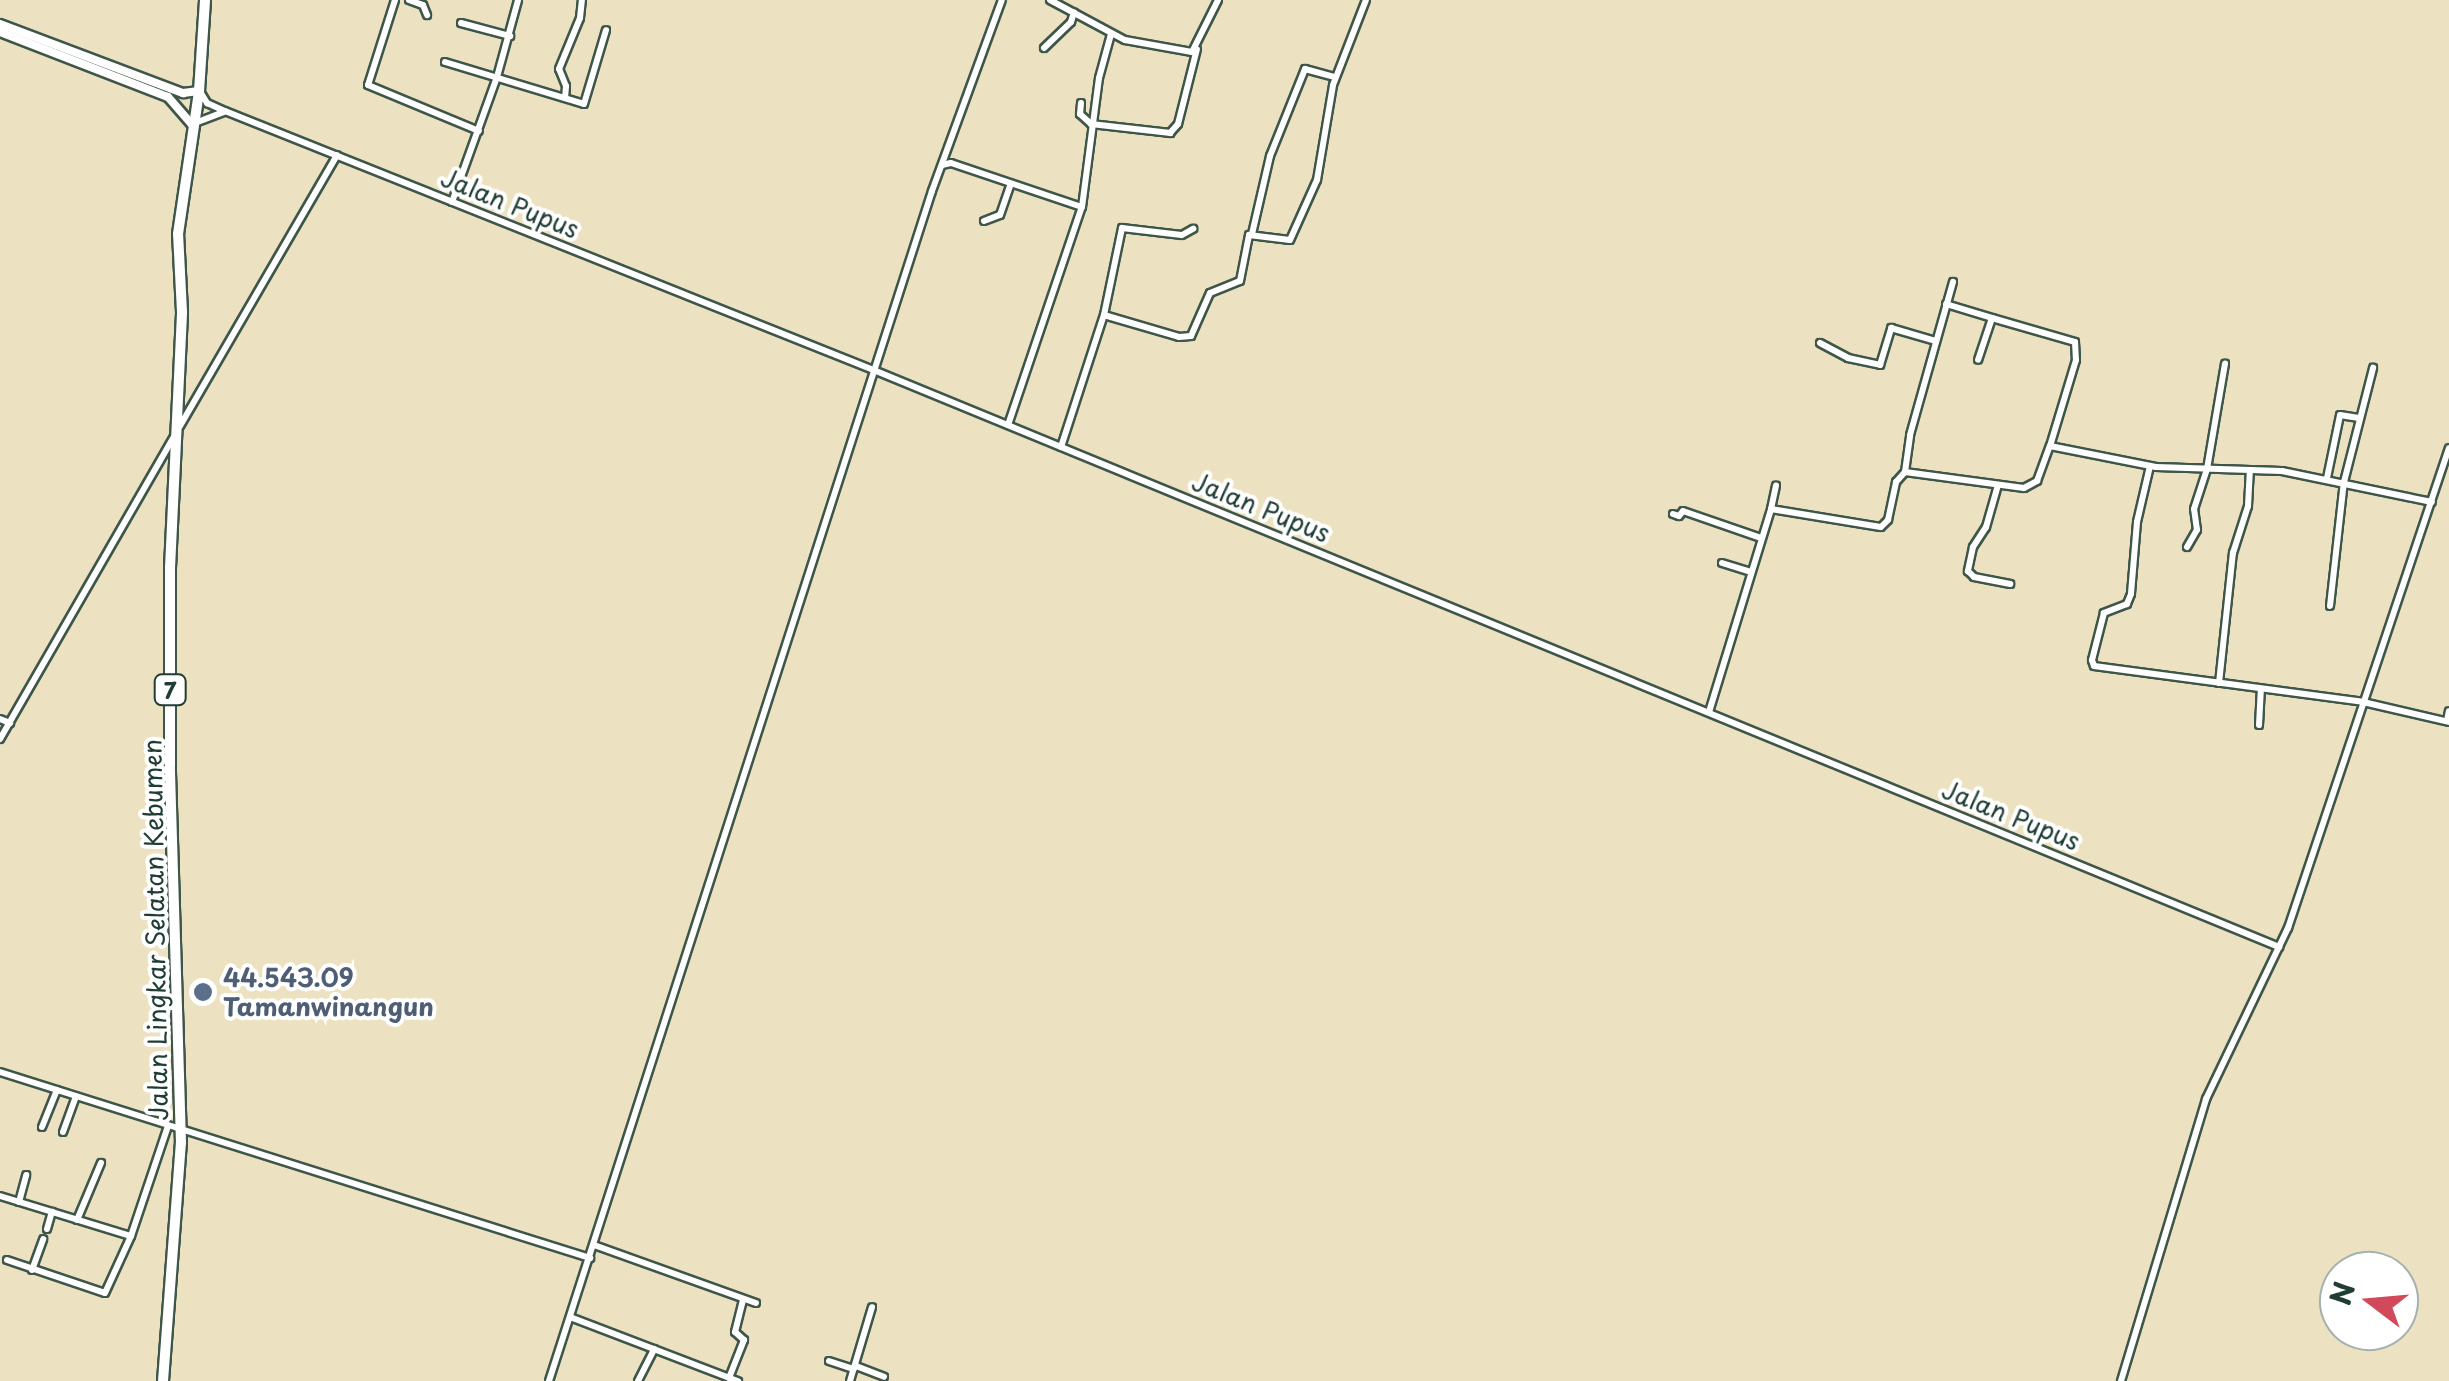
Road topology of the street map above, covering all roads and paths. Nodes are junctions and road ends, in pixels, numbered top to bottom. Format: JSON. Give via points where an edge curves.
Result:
{"nodes":[{"id":1,"x":206,"y":0,"type":"edge"},
{"id":2,"x":395,"y":0,"type":"edge"},
{"id":3,"x":409,"y":0,"type":"edge"},
{"id":4,"x":518,"y":0,"type":"edge"},
{"id":5,"x":582,"y":0,"type":"edge"},
{"id":6,"x":1002,"y":0,"type":"edge"},
{"id":7,"x":1050,"y":0,"type":"edge"},
{"id":8,"x":1218,"y":0,"type":"edge"},
{"id":9,"x":1366,"y":0,"type":"edge"},
{"id":10,"x":1074,"y":12,"type":"junction"},
{"id":11,"x":428,"y":14,"type":"dead end"},
{"id":12,"x":461,"y":22,"type":"dead end"},
{"id":13,"x":0,"y":24,"type":"edge"},
{"id":14,"x":606,"y":30,"type":"dead end"},
{"id":15,"x":0,"y":32,"type":"edge"},
{"id":16,"x":1111,"y":34,"type":"junction"},
{"id":17,"x":510,"y":36,"type":"junction"},
{"id":18,"x":1044,"y":48,"type":"dead end"},
{"id":19,"x":1197,"y":48,"type":"junction"},
{"id":20,"x":445,"y":62,"type":"dead end"},
{"id":21,"x":1335,"y":76,"type":"junction"},
{"id":22,"x":498,"y":77,"type":"junction"},
{"id":23,"x":199,"y":90,"type":"junction"},
{"id":24,"x":565,"y":98,"type":"junction"},
{"id":25,"x":1081,"y":103,"type":"dead end"},
{"id":26,"x":226,"y":112,"type":"junction"},
{"id":27,"x":1092,"y":124,"type":"junction"},
{"id":28,"x":192,"y":125,"type":"junction"},
{"id":29,"x":480,"y":132,"type":"junction"},
{"id":30,"x":337,"y":155,"type":"junction"},
{"id":31,"x":941,"y":166,"type":"junction"},
{"id":32,"x":1010,"y":186,"type":"junction"},
{"id":33,"x":452,"y":202,"type":"junction"},
{"id":34,"x":1082,"y":207,"type":"junction"},
{"id":35,"x":984,"y":222,"type":"dead end"},
{"id":36,"x":1193,"y":229,"type":"dead end"},
{"id":37,"x":1252,"y":234,"type":"junction"},
{"id":38,"x":1953,"y":282,"type":"dead end"},
{"id":39,"x":1946,"y":304,"type":"junction"},
{"id":40,"x":1104,"y":315,"type":"junction"},
{"id":41,"x":1992,"y":318,"type":"junction"},
{"id":42,"x":1936,"y":341,"type":"junction"},
{"id":43,"x":1820,"y":342,"type":"dead end"},
{"id":44,"x":1978,"y":360,"type":"dead end"},
{"id":45,"x":2225,"y":364,"type":"dead end"},
{"id":46,"x":2372,"y":368,"type":"dead end"},
{"id":47,"x":876,"y":371,"type":"junction"},
{"id":48,"x":2359,"y":418,"type":"junction"},
{"id":49,"x":1008,"y":424,"type":"junction"},
{"id":50,"x":179,"y":428,"type":"junction"},
{"id":51,"x":2050,"y":446,"type":"junction"},
{"id":52,"x":1061,"y":447,"type":"junction"},
{"id":53,"x":2449,"y":448,"type":"edge"},
{"id":54,"x":2150,"y":466,"type":"junction"},
{"id":55,"x":2206,"y":469,"type":"junction"},
{"id":56,"x":2250,"y":470,"type":"junction"},
{"id":57,"x":1905,"y":472,"type":"junction"},
{"id":58,"x":2327,"y":478,"type":"junction"},
{"id":59,"x":2344,"y":482,"type":"junction"},
{"id":60,"x":1776,"y":486,"type":"dead end"},
{"id":61,"x":1998,"y":486,"type":"junction"},
{"id":62,"x":2436,"y":491,"type":"junction"},
{"id":63,"x":2449,"y":495,"type":"edge"},
{"id":64,"x":2432,"y":502,"type":"junction"},
{"id":65,"x":1771,"y":509,"type":"junction"},
{"id":66,"x":1673,"y":514,"type":"dead end"},
{"id":67,"x":1761,"y":538,"type":"junction"},
{"id":68,"x":2187,"y":547,"type":"dead end"},
{"id":69,"x":1722,"y":563,"type":"dead end"},
{"id":70,"x":1751,"y":572,"type":"junction"},
{"id":71,"x":2010,"y":584,"type":"dead end"},
{"id":72,"x":2330,"y":606,"type":"dead end"},
{"id":73,"x":2220,"y":684,"type":"junction"},
{"id":74,"x":2260,"y":691,"type":"junction"},
{"id":75,"x":2363,"y":702,"type":"junction"},
{"id":76,"x":2449,"y":711,"type":"edge"},
{"id":77,"x":1709,"y":712,"type":"junction"},
{"id":78,"x":0,"y":718,"type":"edge"},
{"id":79,"x":2448,"y":721,"type":"edge"},
{"id":80,"x":10,"y":724,"type":"junction"},
{"id":81,"x":2259,"y":726,"type":"dead end"},
{"id":82,"x":0,"y":740,"type":"edge"},
{"id":83,"x":2280,"y":947,"type":"junction"},
{"id":84,"x":0,"y":1072,"type":"edge"},
{"id":85,"x":57,"y":1090,"type":"junction"},
{"id":86,"x":76,"y":1096,"type":"junction"},
{"id":87,"x":168,"y":1126,"type":"junction"},
{"id":88,"x":42,"y":1127,"type":"dead end"},
{"id":89,"x":181,"y":1130,"type":"junction"},
{"id":90,"x":62,"y":1132,"type":"dead end"},
{"id":91,"x":101,"y":1163,"type":"dead end"},
{"id":92,"x":26,"y":1175,"type":"dead end"},
{"id":93,"x":0,"y":1196,"type":"edge"},
{"id":94,"x":19,"y":1202,"type":"junction"},
{"id":95,"x":52,"y":1212,"type":"junction"},
{"id":96,"x":78,"y":1220,"type":"junction"},
{"id":97,"x":48,"y":1229,"type":"dead end"},
{"id":98,"x":131,"y":1236,"type":"junction"},
{"id":99,"x":42,"y":1239,"type":"dead end"},
{"id":100,"x":594,"y":1245,"type":"junction"},
{"id":101,"x":590,"y":1258,"type":"junction"},
{"id":102,"x":7,"y":1260,"type":"dead end"},
{"id":103,"x":32,"y":1270,"type":"junction"},
{"id":104,"x":743,"y":1298,"type":"junction"},
{"id":105,"x":756,"y":1303,"type":"dead end"},
{"id":106,"x":872,"y":1307,"type":"dead end"},
{"id":107,"x":570,"y":1318,"type":"junction"},
{"id":108,"x":654,"y":1350,"type":"junction"},
{"id":109,"x":829,"y":1360,"type":"dead end"},
{"id":110,"x":855,"y":1368,"type":"junction"},
{"id":111,"x":884,"y":1377,"type":"dead end"},
{"id":112,"x":734,"y":1379,"type":"edge"},
{"id":113,"x":163,"y":1381,"type":"edge"},
{"id":114,"x":549,"y":1381,"type":"edge"},
{"id":115,"x":638,"y":1381,"type":"edge"},
{"id":116,"x":850,"y":1381,"type":"edge"},
{"id":117,"x":2120,"y":1381,"type":"edge"}],
"edges":[{"from":1,"to":23,"type":"highway","name":"Jalan Lingkar Selatan Kebumen","number":"7"},
{"from":2,"to":29,"type":"street","via":[[368,85]]},
{"from":3,"to":11,"type":"street"},
{"from":4,"to":17,"type":"street"},
{"from":5,"to":24,"type":"street","via":[[558,69]]},
{"from":6,"to":31,"type":"street"},
{"from":7,"to":10,"type":"street"},
{"from":8,"to":19,"type":"street"},
{"from":9,"to":21,"type":"street"},
{"from":10,"to":16,"type":"street"},
{"from":10,"to":18,"type":"street"},
{"from":12,"to":17,"type":"street"},
{"from":13,"to":23,"type":"street","name":"Jalan Pupus","via":[[183,92]]},
{"from":14,"to":24,"type":"street","via":[[586,102]]},
{"from":15,"to":28,"type":"street","via":[[168,97]]},
{"from":16,"to":19,"type":"street","via":[[1148,46]]},
{"from":16,"to":27,"type":"street"},
{"from":17,"to":22,"type":"street"},
{"from":19,"to":27,"type":"street","via":[[1170,133]]},
{"from":20,"to":22,"type":"street"},
{"from":21,"to":37,"type":"street","via":[[1304,70],[1266,167]]},
{"from":21,"to":37,"type":"street","via":[[1317,180],[1292,237],[1276,241]]},
{"from":22,"to":24,"type":"street"},
{"from":22,"to":29,"type":"street"},
{"from":23,"to":26,"type":"street","name":"Jalan Pupus"},
{"from":23,"to":28,"type":"highway","name":"Jalan Lingkar Selatan Kebumen","number":"7"},
{"from":25,"to":27,"type":"street","via":[[1080,114]]},
{"from":26,"to":28,"type":"street"},
{"from":26,"to":30,"type":"street","name":"Jalan Pupus"},
{"from":27,"to":34,"type":"street"},
{"from":28,"to":50,"type":"highway","name":"Jalan Lingkar Selatan Kebumen","number":"7","via":[[178,234]]},
{"from":29,"to":33,"type":"street"},
{"from":30,"to":33,"type":"street","name":"Jalan Pupus"},
{"from":30,"to":50,"type":"street"},
{"from":31,"to":32,"type":"street","via":[[951,163]]},
{"from":31,"to":47,"type":"street"},
{"from":32,"to":34,"type":"street"},
{"from":32,"to":35,"type":"street","via":[[1000,216]]},
{"from":33,"to":47,"type":"street","name":"Jalan Pupus"},
{"from":34,"to":49,"type":"street"},
{"from":36,"to":40,"type":"street","via":[[1182,235],[1123,226]]},
{"from":37,"to":40,"type":"street","via":[[1240,282],[1210,293],[1192,336]]},
{"from":38,"to":39,"type":"street"},
{"from":39,"to":41,"type":"street"},
{"from":39,"to":42,"type":"street"},
{"from":40,"to":52,"type":"street"},
{"from":41,"to":44,"type":"street"},
{"from":41,"to":51,"type":"street","via":[[2075,342],[2076,360]]},
{"from":42,"to":43,"type":"street","via":[[1891,328],[1880,365]]},
{"from":42,"to":57,"type":"street"},
{"from":45,"to":55,"type":"street"},
{"from":46,"to":48,"type":"street"},
{"from":47,"to":49,"type":"street","name":"Jalan Pupus"},
{"from":47,"to":100,"type":"street"},
{"from":48,"to":58,"type":"street","via":[[2340,416]]},
{"from":48,"to":59,"type":"street"},
{"from":49,"to":52,"type":"street","name":"Jalan Pupus"},
{"from":50,"to":80,"type":"street"},
{"from":50,"to":89,"type":"highway","name":"Jalan Lingkar Selatan Kebumen","number":"7","via":[[170,568]]},
{"from":51,"to":54,"type":"street"},
{"from":51,"to":61,"type":"street","via":[[2037,482]]},
{"from":52,"to":77,"type":"street","name":"Jalan Pupus"},
{"from":53,"to":62,"type":"street"},
{"from":54,"to":55,"type":"street"},
{"from":54,"to":73,"type":"street","via":[[2131,594],[2127,604],[2104,614],[2092,657],[2097,668]]},
{"from":55,"to":56,"type":"street"},
{"from":55,"to":68,"type":"street","via":[[2194,509],[2197,530]]},
{"from":56,"to":58,"type":"street"},
{"from":56,"to":73,"type":"street","via":[[2248,506],[2232,554]]},
{"from":57,"to":61,"type":"street"},
{"from":57,"to":65,"type":"street","via":[[1881,527]]},
{"from":58,"to":59,"type":"street"},
{"from":59,"to":64,"type":"street"},
{"from":59,"to":72,"type":"street"},
{"from":60,"to":65,"type":"street"},
{"from":61,"to":71,"type":"street","via":[[1968,571]]},
{"from":62,"to":63,"type":"street"},
{"from":62,"to":64,"type":"street"},
{"from":64,"to":75,"type":"street"},
{"from":65,"to":67,"type":"street"},
{"from":66,"to":67,"type":"street","via":[[1683,510]]},
{"from":67,"to":70,"type":"street"},
{"from":69,"to":70,"type":"street"},
{"from":70,"to":77,"type":"street"},
{"from":73,"to":74,"type":"street"},
{"from":74,"to":75,"type":"street"},
{"from":74,"to":81,"type":"street"},
{"from":75,"to":79,"type":"street"},
{"from":75,"to":83,"type":"street"},
{"from":76,"to":79,"type":"street"},
{"from":77,"to":83,"type":"street","name":"Jalan Pupus"},
{"from":78,"to":80,"type":"street"},
{"from":80,"to":82,"type":"street"},
{"from":83,"to":117,"type":"street","via":[[2206,1099]]},
{"from":84,"to":85,"type":"street"},
{"from":85,"to":86,"type":"street"},
{"from":85,"to":88,"type":"street"},
{"from":86,"to":87,"type":"street"},
{"from":86,"to":90,"type":"street"},
{"from":87,"to":89,"type":"street"},
{"from":87,"to":98,"type":"street"},
{"from":89,"to":101,"type":"street"},
{"from":89,"to":113,"type":"highway","name":"Jalan Lingkar Selatan Kebumen","number":"7"},
{"from":91,"to":96,"type":"street"},
{"from":92,"to":94,"type":"street"},
{"from":93,"to":94,"type":"street"},
{"from":94,"to":95,"type":"street"},
{"from":95,"to":96,"type":"street"},
{"from":95,"to":97,"type":"street"},
{"from":96,"to":98,"type":"street"},
{"from":98,"to":103,"type":"street","via":[[104,1294]]},
{"from":99,"to":103,"type":"street"},
{"from":100,"to":101,"type":"street"},
{"from":100,"to":104,"type":"street"},
{"from":101,"to":107,"type":"street"},
{"from":102,"to":103,"type":"street"},
{"from":104,"to":105,"type":"street"},
{"from":104,"to":112,"type":"street","via":[[735,1332],[744,1340]]},
{"from":106,"to":110,"type":"street"},
{"from":107,"to":108,"type":"street"},
{"from":107,"to":114,"type":"street"},
{"from":108,"to":112,"type":"street"},
{"from":108,"to":115,"type":"street"},
{"from":109,"to":110,"type":"street"},
{"from":110,"to":111,"type":"street"},
{"from":110,"to":116,"type":"street"}]}
